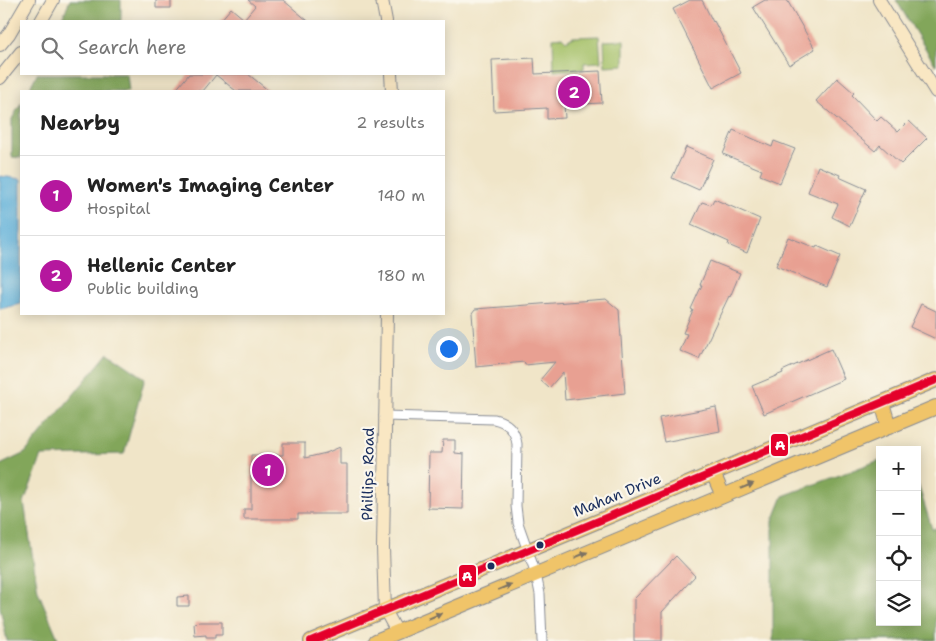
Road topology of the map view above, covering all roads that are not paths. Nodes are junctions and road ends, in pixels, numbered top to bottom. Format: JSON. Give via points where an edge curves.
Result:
{"nodes":[{"id":1,"x":30,"y":0,"type":"edge"},
{"id":2,"x":53,"y":0,"type":"edge"},
{"id":3,"x":382,"y":0,"type":"edge"},
{"id":4,"x":879,"y":0,"type":"edge"},
{"id":5,"x":43,"y":20,"type":"edge"},
{"id":6,"x":386,"y":20,"type":"edge"},
{"id":7,"x":0,"y":46,"type":"edge"},
{"id":8,"x":20,"y":53,"type":"edge"},
{"id":9,"x":391,"y":75,"type":"edge"},
{"id":10,"x":0,"y":78,"type":"edge"},
{"id":11,"x":392,"y":90,"type":"edge"},
{"id":12,"x":936,"y":92,"type":"edge"},
{"id":13,"x":387,"y":315,"type":"edge"},
{"id":14,"x":936,"y":380,"type":"edge"},
{"id":15,"x":882,"y":403,"type":"junction"},
{"id":16,"x":936,"y":407,"type":"edge"},
{"id":17,"x":384,"y":416,"type":"junction"},
{"id":18,"x":889,"y":427,"type":"junction"},
{"id":19,"x":713,"y":473,"type":"junction"},
{"id":20,"x":723,"y":496,"type":"junction"},
{"id":21,"x":528,"y":550,"type":"junction"},
{"id":22,"x":536,"y":574,"type":"junction"},
{"id":23,"x":385,"y":610,"type":"junction"},
{"id":24,"x":397,"y":632,"type":"junction"},
{"id":25,"x":311,"y":641,"type":"edge"},
{"id":26,"x":376,"y":641,"type":"edge"},
{"id":27,"x":542,"y":641,"type":"edge"}],
"edges":[{"from":1,"to":7,"type":"street"},
{"from":2,"to":5,"type":"street"},
{"from":3,"to":6,"type":"street"},
{"from":4,"to":12,"type":"street"},
{"from":8,"to":10,"type":"street"},
{"from":9,"to":11,"type":"street"},
{"from":13,"to":17,"type":"street","name":"Phillips Road"},
{"from":14,"to":15,"type":"main road","name":"Mahan Drive"},
{"from":15,"to":18,"type":"main road"},
{"from":15,"to":19,"type":"main road","name":"Mahan Drive"},
{"from":16,"to":18,"type":"main road"},
{"from":17,"to":21,"type":"street","via":[[494,419],[507,424],[517,444],[516,506],[518,523]]},
{"from":17,"to":23,"type":"street","name":"Phillips Road"},
{"from":20,"to":18,"type":"main road","one_way":true},
{"from":19,"to":20,"type":"main road"},
{"from":19,"to":21,"type":"main road","name":"Mahan Drive"},
{"from":22,"to":20,"type":"main road","one_way":true},
{"from":21,"to":22,"type":"street"},
{"from":21,"to":23,"type":"main road","name":"Mahan Drive"},
{"from":24,"to":22,"type":"main road","one_way":true},
{"from":22,"to":27,"type":"street","via":[[542,604]]},
{"from":23,"to":24,"type":"street","name":"Phillips Road"},
{"from":23,"to":25,"type":"main road","name":"Mahan Drive"},
{"from":24,"to":26,"type":"main road"}]}
